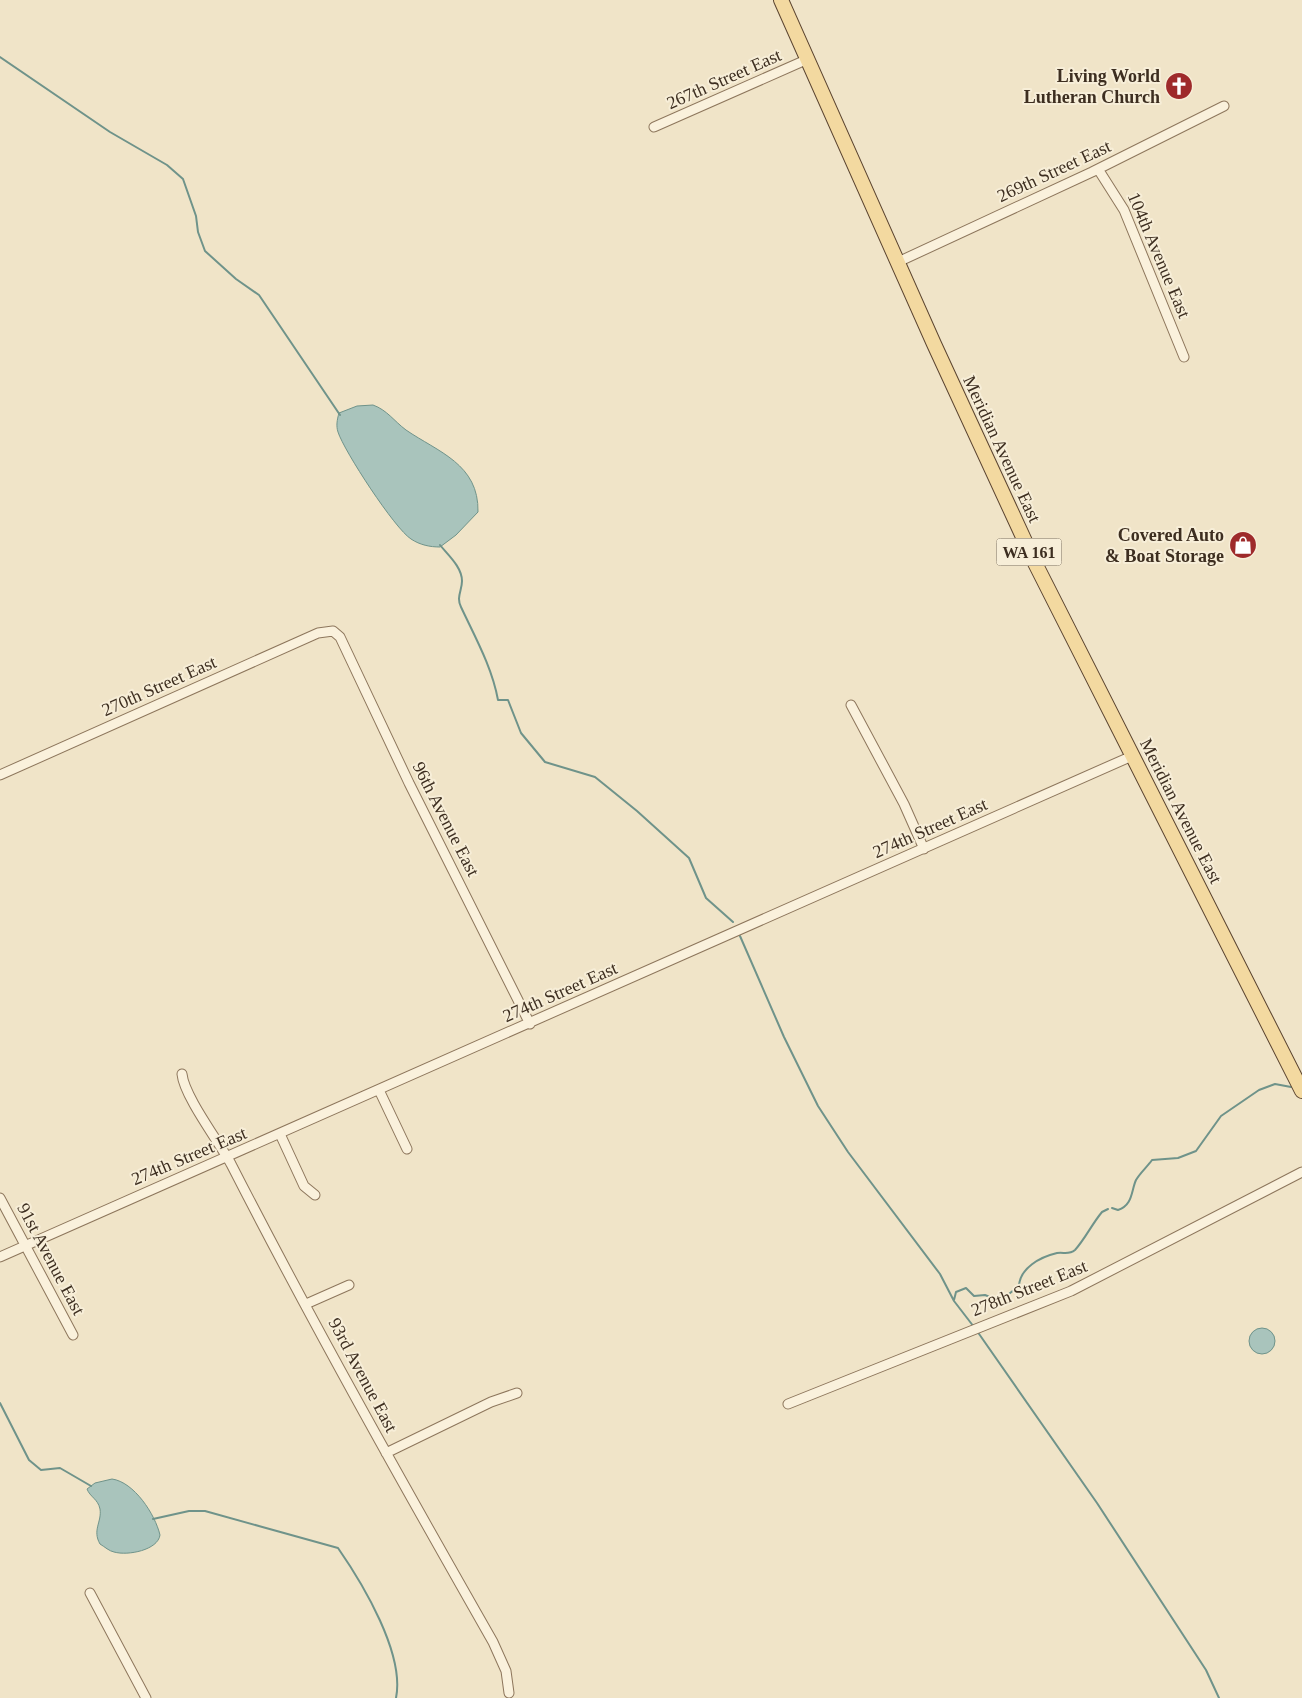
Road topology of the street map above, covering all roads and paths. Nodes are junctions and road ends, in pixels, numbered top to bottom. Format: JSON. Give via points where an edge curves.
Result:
{"nodes":[{"id":1,"x":782,"y":0,"type":"edge"},
{"id":2,"x":808,"y":59,"type":"junction"},
{"id":3,"x":1224,"y":106,"type":"dead end"},
{"id":4,"x":654,"y":128,"type":"dead end"},
{"id":5,"x":1098,"y":169,"type":"junction"},
{"id":6,"x":898,"y":262,"type":"junction"},
{"id":7,"x":1184,"y":357,"type":"dead end"},
{"id":8,"x":333,"y":631,"type":"joint"},
{"id":9,"x":851,"y":705,"type":"dead end"},
{"id":10,"x":1132,"y":756,"type":"junction"},
{"id":11,"x":0,"y":775,"type":"edge"},
{"id":12,"x":924,"y":849,"type":"junction"},
{"id":13,"x":530,"y":1024,"type":"junction"},
{"id":14,"x":182,"y":1074,"type":"dead end"},
{"id":15,"x":379,"y":1090,"type":"junction"},
{"id":16,"x":1302,"y":1092,"type":"edge"},
{"id":17,"x":280,"y":1134,"type":"junction"},
{"id":18,"x":407,"y":1149,"type":"dead end"},
{"id":19,"x":227,"y":1157,"type":"junction"},
{"id":20,"x":1302,"y":1172,"type":"edge"},
{"id":21,"x":315,"y":1196,"type":"dead end"},
{"id":22,"x":0,"y":1198,"type":"edge"},
{"id":23,"x":26,"y":1246,"type":"junction"},
{"id":24,"x":0,"y":1256,"type":"edge"},
{"id":25,"x":349,"y":1285,"type":"dead end"},
{"id":26,"x":306,"y":1304,"type":"junction"},
{"id":27,"x":73,"y":1336,"type":"dead end"},
{"id":28,"x":517,"y":1393,"type":"dead end"},
{"id":29,"x":788,"y":1404,"type":"dead end"},
{"id":30,"x":386,"y":1453,"type":"junction"},
{"id":31,"x":90,"y":1593,"type":"dead end"},
{"id":32,"x":509,"y":1693,"type":"dead end"},
{"id":33,"x":146,"y":1698,"type":"edge"}],
"edges":[{"from":1,"to":2,"type":"main road","name":"Meridian Avenue East","number":"WA 161"},
{"from":2,"to":4,"type":"street","name":"267th Street East"},
{"from":2,"to":6,"type":"main road","name":"Meridian Avenue East","number":"WA 161"},
{"from":3,"to":5,"type":"street","name":"269th Street East"},
{"from":5,"to":6,"type":"street","name":"269th Street East"},
{"from":5,"to":7,"type":"street","name":"104th Avenue East","via":[[1124,210]]},
{"from":6,"to":10,"type":"main road","name":"Meridian Avenue East","number":"WA 161","via":[[1013,517]]},
{"from":8,"to":11,"type":"street","name":"270th Street East","via":[[318,633]]},
{"from":8,"to":13,"type":"street","name":"96th Avenue East","via":[[340,637]]},
{"from":9,"to":12,"type":"street","via":[[904,804]]},
{"from":10,"to":12,"type":"street","name":"274th Street East"},
{"from":10,"to":16,"type":"main road","name":"Meridian Avenue East","number":"WA 161"},
{"from":12,"to":13,"type":"street","name":"274th Street East"},
{"from":13,"to":15,"type":"street","name":"274th Street East"},
{"from":14,"to":19,"type":"street","name":"93rd Avenue East","via":[[186,1088]]},
{"from":15,"to":17,"type":"street","name":"274th Street East"},
{"from":15,"to":18,"type":"street"},
{"from":17,"to":19,"type":"street","name":"274th Street East"},
{"from":17,"to":21,"type":"street","via":[[304,1186]]},
{"from":19,"to":23,"type":"street","name":"274th Street East"},
{"from":19,"to":26,"type":"street","name":"93rd Avenue East"},
{"from":20,"to":29,"type":"street","name":"278th Street East","via":[[1072,1291]]},
{"from":22,"to":23,"type":"street","name":"91st Avenue East"},
{"from":23,"to":24,"type":"street","name":"274th Street East"},
{"from":23,"to":27,"type":"street","name":"91st Avenue East"},
{"from":25,"to":26,"type":"street"},
{"from":26,"to":30,"type":"street","name":"93rd Avenue East"},
{"from":28,"to":30,"type":"street","via":[[491,1402]]},
{"from":30,"to":32,"type":"street","name":"93rd Avenue East","via":[[494,1642],[506,1671]]},
{"from":31,"to":33,"type":"street"}]}
